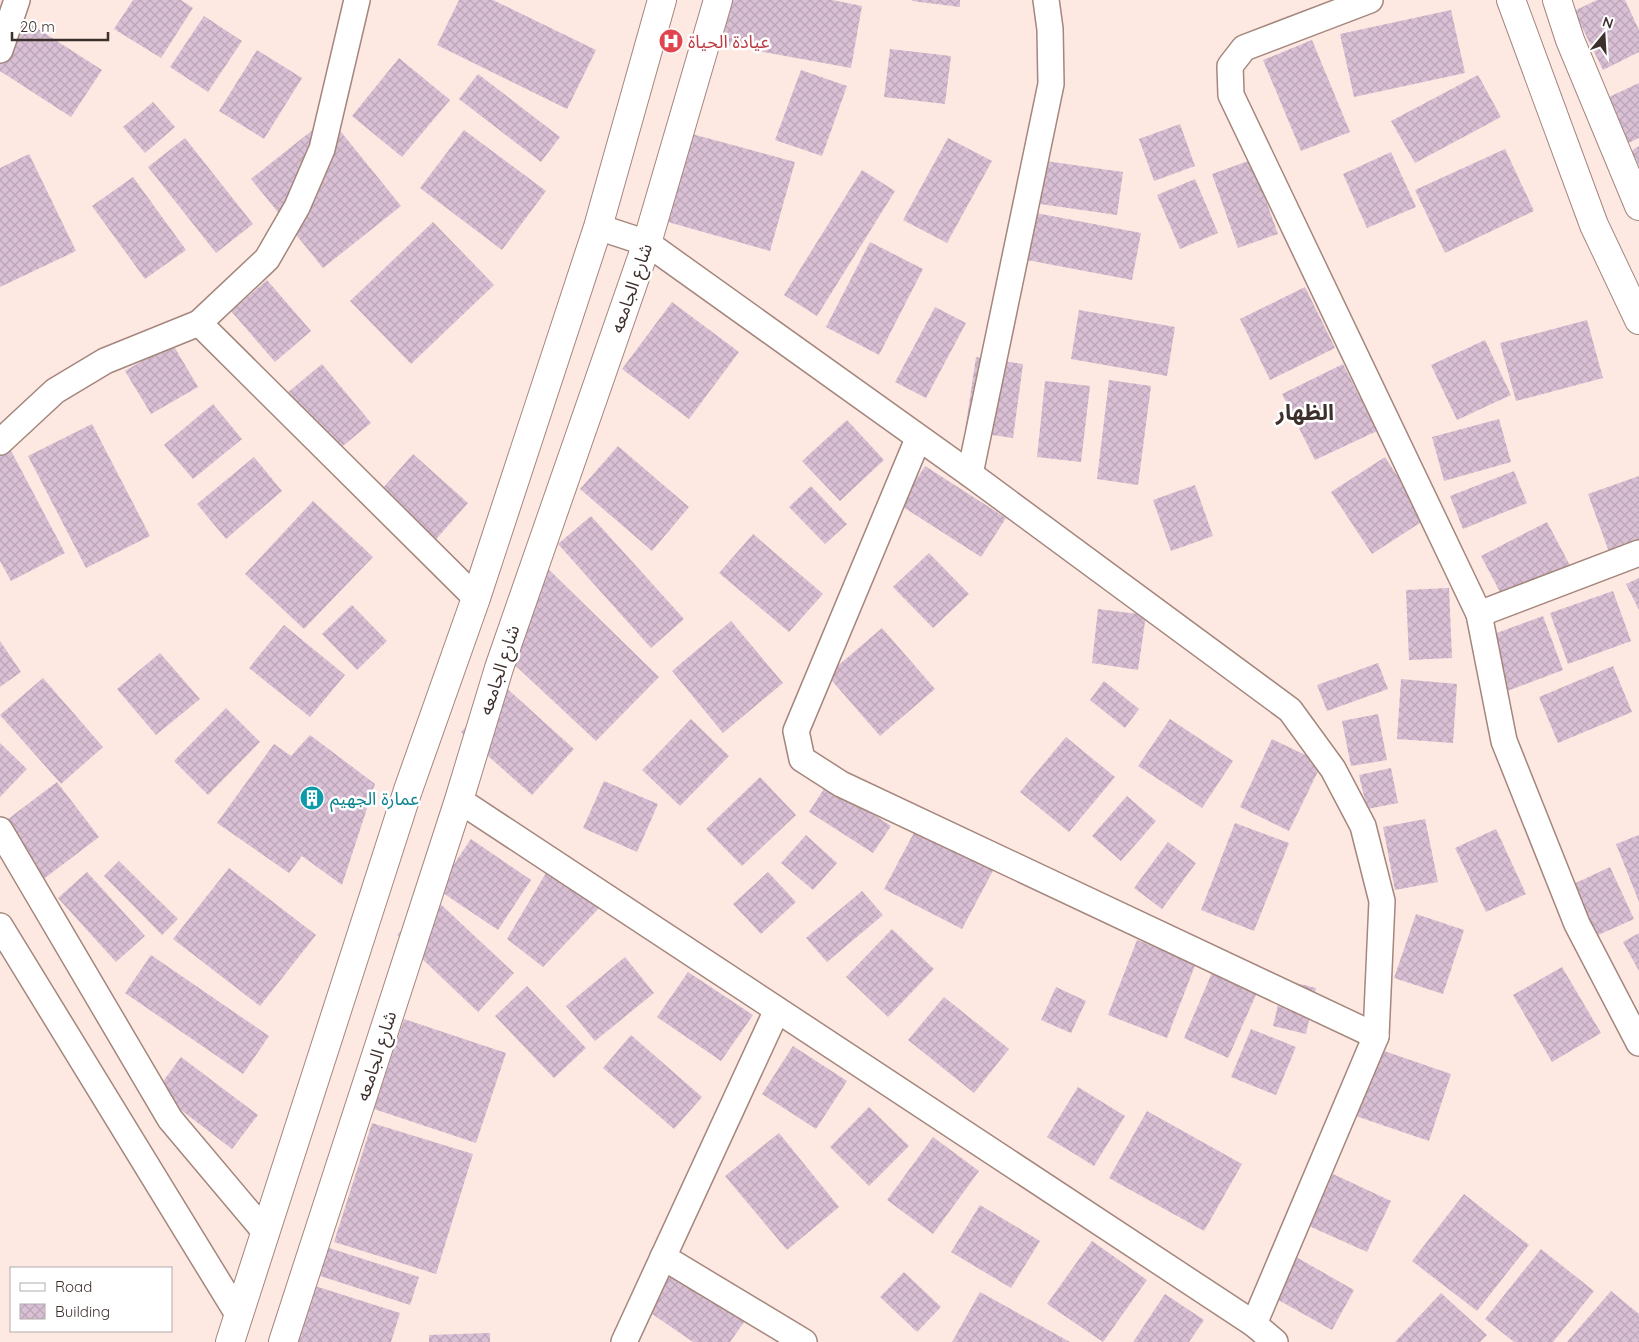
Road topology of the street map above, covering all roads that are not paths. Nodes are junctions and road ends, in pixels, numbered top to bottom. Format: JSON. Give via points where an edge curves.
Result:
{"nodes":[{"id":1,"x":17,"y":0,"type":"edge"},
{"id":2,"x":357,"y":0,"type":"edge"},
{"id":3,"x":662,"y":0,"type":"edge"},
{"id":4,"x":718,"y":0,"type":"edge"},
{"id":5,"x":1046,"y":0,"type":"edge"},
{"id":6,"x":1370,"y":0,"type":"edge"},
{"id":7,"x":1511,"y":0,"type":"edge"},
{"id":8,"x":1557,"y":0,"type":"edge"},
{"id":9,"x":0,"y":50,"type":"edge"},
{"id":10,"x":1639,"y":206,"type":"edge"},
{"id":11,"x":598,"y":227,"type":"junction"},
{"id":12,"x":647,"y":242,"type":"junction"},
{"id":13,"x":1639,"y":320,"type":"edge"},
{"id":14,"x":199,"y":322,"type":"junction"},
{"id":15,"x":918,"y":439,"type":"junction"},
{"id":16,"x":0,"y":442,"type":"edge"},
{"id":17,"x":970,"y":474,"type":"junction"},
{"id":18,"x":1639,"y":553,"type":"edge"},
{"id":19,"x":476,"y":598,"type":"junction"},
{"id":20,"x":1479,"y":614,"type":"junction"},
{"id":21,"x":459,"y":800,"type":"junction"},
{"id":22,"x":0,"y":830,"type":"edge"},
{"id":23,"x":0,"y":926,"type":"edge"},
{"id":24,"x":777,"y":1010,"type":"junction"},
{"id":25,"x":1376,"y":1036,"type":"junction"},
{"id":26,"x":1639,"y":1043,"type":"edge"},
{"id":27,"x":266,"y":1233,"type":"junction"},
{"id":28,"x":663,"y":1257,"type":"junction"},
{"id":29,"x":239,"y":1316,"type":"junction"},
{"id":30,"x":1254,"y":1324,"type":"junction"},
{"id":31,"x":230,"y":1342,"type":"edge"},
{"id":32,"x":283,"y":1342,"type":"edge"},
{"id":33,"x":624,"y":1342,"type":"edge"},
{"id":34,"x":804,"y":1342,"type":"edge"},
{"id":35,"x":1275,"y":1342,"type":"edge"}],
"edges":[{"from":1,"to":9,"type":"street"},
{"from":2,"to":14,"type":"street","via":[[322,149],[297,207],[267,259]]},
{"from":3,"to":11,"type":"street"},
{"from":4,"to":12,"type":"street","name":"شارع الجامعه"},
{"from":5,"to":17,"type":"street","via":[[1051,84]]},
{"from":6,"to":20,"type":"street","via":[[1244,48],[1230,66],[1230,95]]},
{"from":7,"to":13,"type":"street","via":[[1594,225]]},
{"from":8,"to":10,"type":"street","via":[[1570,40]]},
{"from":11,"to":12,"type":"street"},
{"from":11,"to":19,"type":"street"},
{"from":12,"to":15,"type":"street"},
{"from":12,"to":21,"type":"street","name":"شارع الجامعه","via":[[498,668]]},
{"from":14,"to":16,"type":"street","via":[[105,361],[55,390]]},
{"from":14,"to":19,"type":"street"},
{"from":15,"to":17,"type":"street"},
{"from":15,"to":25,"type":"street","via":[[796,731],[802,759],[841,784]]},
{"from":17,"to":25,"type":"street","via":[[1290,710],[1333,769],[1363,826],[1382,901]]},
{"from":18,"to":20,"type":"street"},
{"from":19,"to":27,"type":"street","via":[[408,790]]},
{"from":20,"to":26,"type":"street","via":[[1504,740],[1577,924]]},
{"from":21,"to":24,"type":"street"},
{"from":21,"to":32,"type":"street","name":"شارع الجامعه"},
{"from":22,"to":27,"type":"street","via":[[170,1120]]},
{"from":23,"to":29,"type":"street"},
{"from":24,"to":28,"type":"street"},
{"from":24,"to":30,"type":"street"},
{"from":25,"to":30,"type":"street"},
{"from":27,"to":29,"type":"street"},
{"from":28,"to":33,"type":"street"},
{"from":28,"to":34,"type":"street"},
{"from":29,"to":31,"type":"street"},
{"from":30,"to":35,"type":"street"}]}
